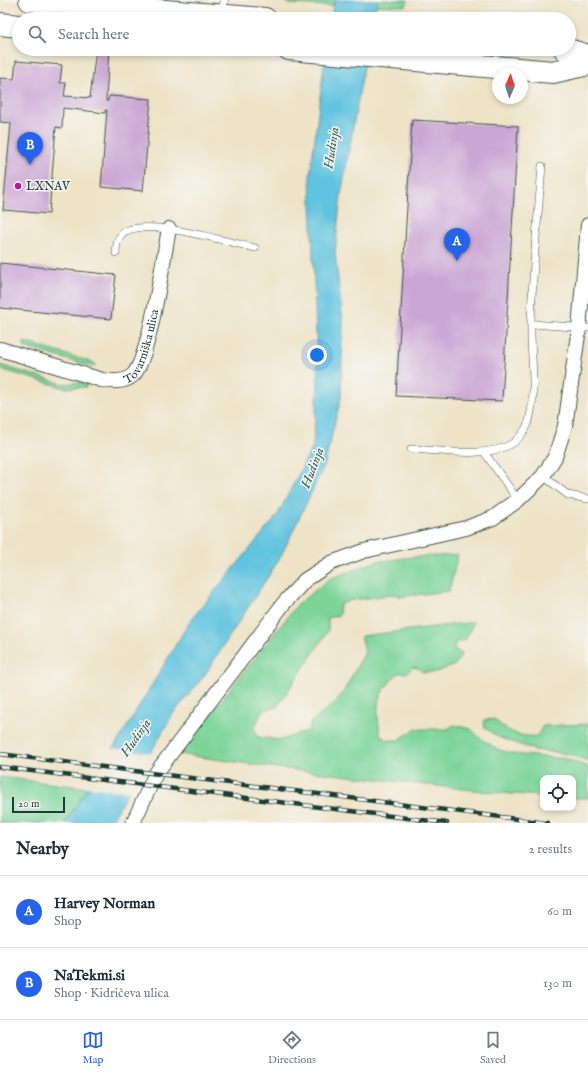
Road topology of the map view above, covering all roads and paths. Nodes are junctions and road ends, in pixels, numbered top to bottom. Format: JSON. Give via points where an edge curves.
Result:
{"nodes":[{"id":1,"x":30,"y":0,"type":"edge"},
{"id":2,"x":222,"y":8,"type":"edge"},
{"id":3,"x":238,"y":12,"type":"edge"},
{"id":4,"x":0,"y":24,"type":"edge"},
{"id":5,"x":12,"y":25,"type":"edge"},
{"id":6,"x":576,"y":52,"type":"edge"},
{"id":7,"x":364,"y":56,"type":"edge"},
{"id":8,"x":588,"y":56,"type":"edge"},
{"id":9,"x":588,"y":64,"type":"edge"},
{"id":10,"x":542,"y":166,"type":"dead end"},
{"id":11,"x":588,"y":225,"type":"edge"},
{"id":12,"x":169,"y":229,"type":"junction"},
{"id":13,"x":255,"y":248,"type":"dead end"},
{"id":14,"x":116,"y":253,"type":"dead end"},
{"id":15,"x":531,"y":324,"type":"junction"},
{"id":16,"x":583,"y":328,"type":"edge"},
{"id":17,"x":0,"y":349,"type":"edge"},
{"id":18,"x":411,"y":449,"type":"dead end"},
{"id":19,"x":484,"y":452,"type":"junction"},
{"id":20,"x":543,"y":476,"type":"junction"},
{"id":21,"x":588,"y":499,"type":"edge"},
{"id":22,"x":518,"y":500,"type":"junction"},
{"id":23,"x":132,"y":823,"type":"edge"}],
"edges":[{"from":1,"to":2,"type":"main road"},
{"from":2,"to":3,"type":"main road"},
{"from":4,"to":5,"type":"main road"},
{"from":6,"to":8,"type":"main road"},
{"from":7,"to":9,"type":"main road","via":[[553,72]]},
{"from":10,"to":15,"type":"lane"},
{"from":11,"to":16,"type":"street"},
{"from":12,"to":13,"type":"lane"},
{"from":12,"to":14,"type":"lane","via":[[140,226],[131,229],[122,234]]},
{"from":12,"to":17,"type":"street","name":"Tovarniška ulica","via":[[148,336],[141,360],[133,375],[117,382],[102,380]]},
{"from":15,"to":16,"type":"lane"},
{"from":15,"to":19,"type":"lane","via":[[532,398],[528,424],[513,442],[500,449]]},
{"from":16,"to":20,"type":"street","via":[[565,426],[555,457]]},
{"from":18,"to":19,"type":"lane"},
{"from":19,"to":22,"type":"lane"},
{"from":20,"to":21,"type":"lane","via":[[568,495]]},
{"from":20,"to":22,"type":"street"},
{"from":22,"to":23,"type":"street","via":[[493,518],[466,528],[364,551],[331,563],[305,580],[284,603],[156,773]]}]}
